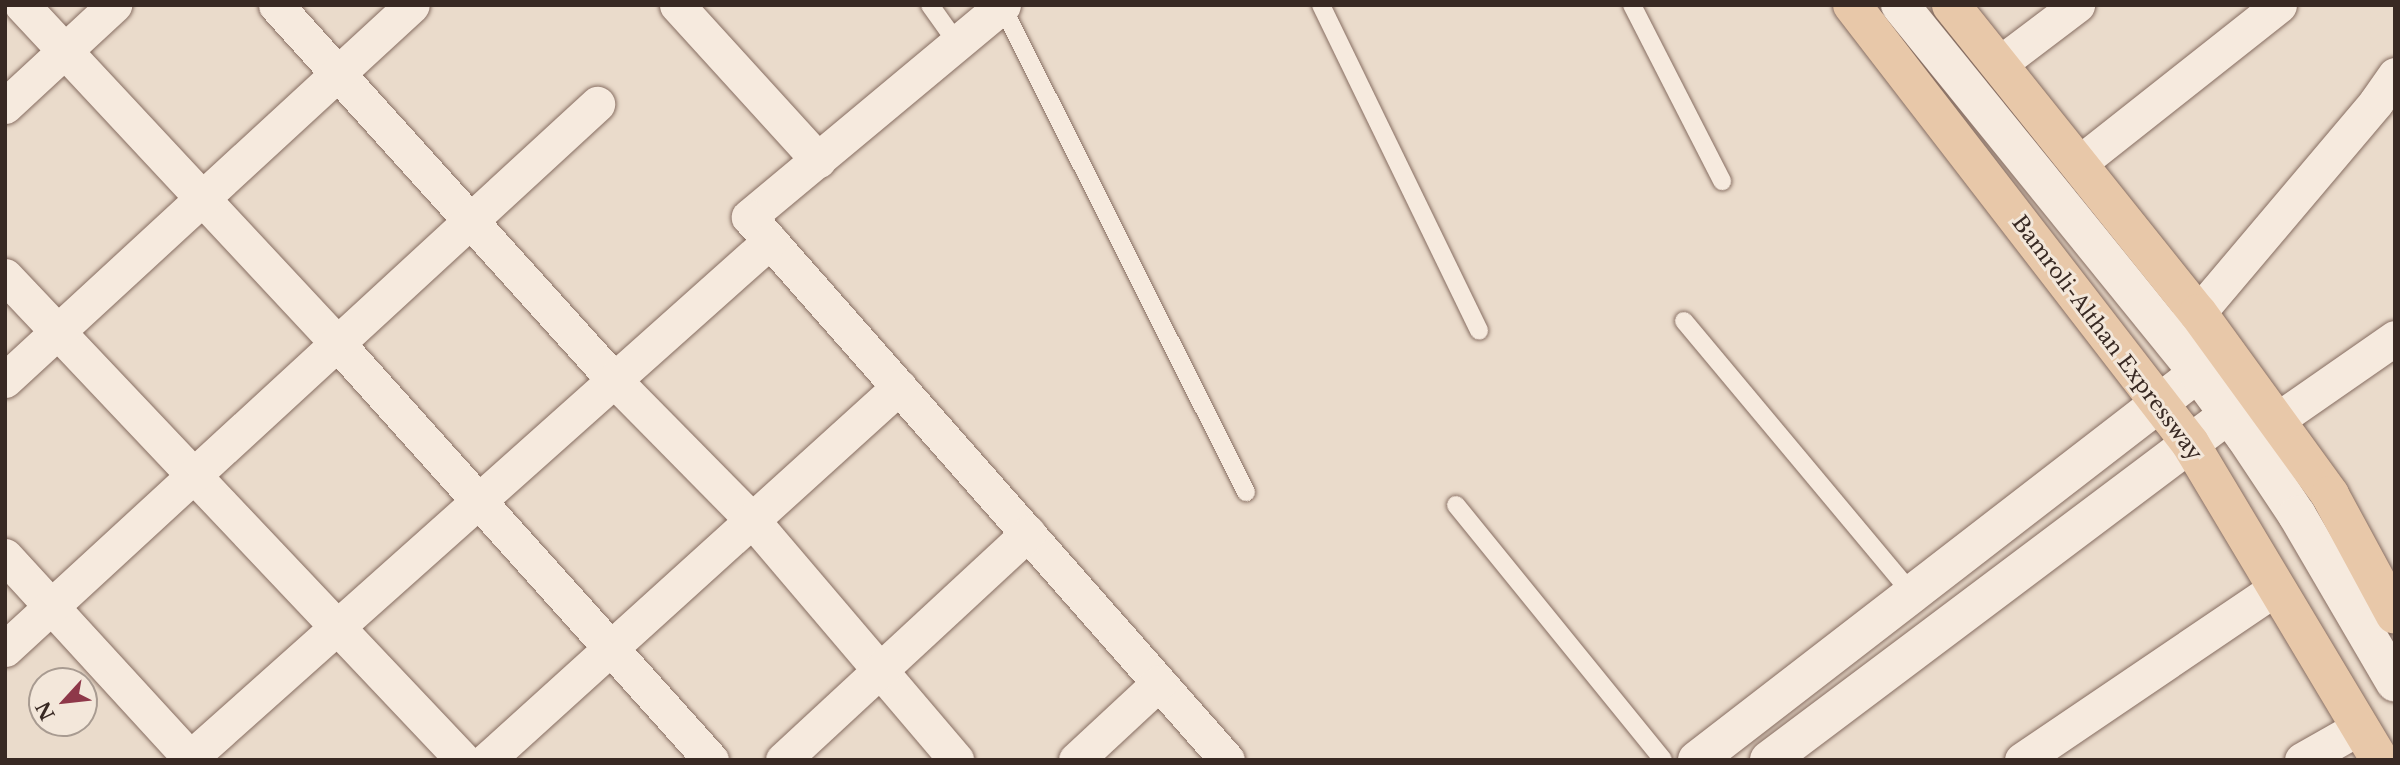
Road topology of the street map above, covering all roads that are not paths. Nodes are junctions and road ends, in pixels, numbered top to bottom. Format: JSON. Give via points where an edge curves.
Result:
{"nodes":[{"id":1,"x":22,"y":5,"type":"edge"},
{"id":2,"x":114,"y":5,"type":"edge"},
{"id":3,"x":276,"y":5,"type":"edge"},
{"id":4,"x":412,"y":5,"type":"edge"},
{"id":5,"x":677,"y":5,"type":"edge"},
{"id":6,"x":930,"y":5,"type":"edge"},
{"id":7,"x":1321,"y":5,"type":"edge"},
{"id":8,"x":1632,"y":5,"type":"edge"},
{"id":9,"x":1852,"y":5,"type":"edge"},
{"id":10,"x":1900,"y":5,"type":"edge"},
{"id":11,"x":1951,"y":5,"type":"edge"},
{"id":12,"x":2077,"y":5,"type":"edge"},
{"id":13,"x":2279,"y":5,"type":"edge"},
{"id":14,"x":1002,"y":6,"type":"edge"},
{"id":15,"x":957,"y":43,"type":"junction"},
{"id":16,"x":63,"y":53,"type":"junction"},
{"id":17,"x":1999,"y":64,"type":"junction"},
{"id":18,"x":339,"y":73,"type":"junction"},
{"id":19,"x":2395,"y":75,"type":"edge"},
{"id":20,"x":597,"y":104,"type":"dead end"},
{"id":21,"x":5,"y":106,"type":"edge"},
{"id":22,"x":818,"y":160,"type":"junction"},
{"id":23,"x":2078,"y":164,"type":"junction"},
{"id":24,"x":1722,"y":181,"type":"dead end"},
{"id":25,"x":202,"y":199,"type":"junction"},
{"id":26,"x":472,"y":219,"type":"junction"},
{"id":27,"x":770,"y":241,"type":"junction"},
{"id":28,"x":5,"y":276,"type":"edge"},
{"id":29,"x":2197,"y":313,"type":"junction"},
{"id":30,"x":1684,"y":321,"type":"dead end"},
{"id":31,"x":1479,"y":331,"type":"dead end"},
{"id":32,"x":58,"y":332,"type":"junction"},
{"id":33,"x":2395,"y":338,"type":"edge"},
{"id":34,"x":2167,"y":339,"type":"junction"},
{"id":35,"x":337,"y":344,"type":"junction"},
{"id":36,"x":2198,"y":373,"type":"junction"},
{"id":37,"x":5,"y":380,"type":"edge"},
{"id":38,"x":614,"y":380,"type":"junction"},
{"id":39,"x":899,"y":387,"type":"junction"},
{"id":40,"x":2159,"y":404,"type":"junction"},
{"id":41,"x":2249,"y":425,"type":"junction"},
{"id":42,"x":2190,"y":443,"type":"junction"},
{"id":43,"x":193,"y":477,"type":"junction"},
{"id":44,"x":1245,"y":492,"type":"dead end"},
{"id":45,"x":478,"y":501,"type":"junction"},
{"id":46,"x":1456,"y":505,"type":"dead end"},
{"id":47,"x":752,"y":520,"type":"junction"},
{"id":48,"x":1028,"y":533,"type":"junction"},
{"id":49,"x":5,"y":555,"type":"edge"},
{"id":50,"x":2276,"y":587,"type":"junction"},
{"id":51,"x":1912,"y":594,"type":"junction"},
{"id":52,"x":52,"y":606,"type":"junction"},
{"id":53,"x":2395,"y":615,"type":"edge"},
{"id":54,"x":337,"y":627,"type":"junction"},
{"id":55,"x":5,"y":649,"type":"edge"},
{"id":56,"x":611,"y":649,"type":"junction"},
{"id":57,"x":880,"y":670,"type":"junction"},
{"id":58,"x":1159,"y":683,"type":"junction"},
{"id":59,"x":2395,"y":683,"type":"edge"},
{"id":60,"x":2360,"y":727,"type":"junction"},
{"id":61,"x":190,"y":759,"type":"edge"},
{"id":62,"x":463,"y":760,"type":"edge"},
{"id":63,"x":487,"y":760,"type":"edge"},
{"id":64,"x":711,"y":760,"type":"edge"},
{"id":65,"x":783,"y":760,"type":"edge"},
{"id":66,"x":956,"y":760,"type":"edge"},
{"id":67,"x":1076,"y":760,"type":"edge"},
{"id":68,"x":1227,"y":760,"type":"edge"},
{"id":69,"x":1663,"y":760,"type":"edge"},
{"id":70,"x":1697,"y":760,"type":"edge"},
{"id":71,"x":1769,"y":760,"type":"edge"},
{"id":72,"x":2022,"y":760,"type":"edge"},
{"id":73,"x":2302,"y":760,"type":"edge"},
{"id":74,"x":2380,"y":760,"type":"edge"}],
"edges":[{"from":1,"to":16,"type":"street"},
{"from":2,"to":16,"type":"street"},
{"from":3,"to":18,"type":"street"},
{"from":4,"to":18,"type":"street"},
{"from":5,"to":22,"type":"street"},
{"from":6,"to":15,"type":"lane"},
{"from":7,"to":31,"type":"lane"},
{"from":8,"to":24,"type":"lane"},
{"from":9,"to":40,"type":"main road","name":"Bamroli-Althan Expressway"},
{"from":10,"to":34,"type":"street","name":"Bamroli-Althan Expressway"},
{"from":11,"to":17,"type":"main road"},
{"from":12,"to":17,"type":"street"},
{"from":13,"to":23,"type":"street"},
{"from":14,"to":15,"type":"street"},
{"from":14,"to":44,"type":"lane"},
{"from":15,"to":22,"type":"street"},
{"from":16,"to":21,"type":"street"},
{"from":16,"to":25,"type":"street"},
{"from":17,"to":23,"type":"main road"},
{"from":18,"to":25,"type":"street"},
{"from":18,"to":26,"type":"street"},
{"from":19,"to":29,"type":"street"},
{"from":20,"to":26,"type":"street"},
{"from":22,"to":27,"type":"street","via":[[749,217]]},
{"from":23,"to":29,"type":"main road"},
{"from":25,"to":32,"type":"street"},
{"from":25,"to":35,"type":"street"},
{"from":26,"to":35,"type":"street"},
{"from":26,"to":38,"type":"street"},
{"from":27,"to":38,"type":"street"},
{"from":27,"to":39,"type":"street"},
{"from":28,"to":32,"type":"street"},
{"from":29,"to":34,"type":"street"},
{"from":29,"to":41,"type":"main road"},
{"from":30,"to":51,"type":"lane"},
{"from":32,"to":37,"type":"street"},
{"from":32,"to":43,"type":"street"},
{"from":33,"to":41,"type":"street"},
{"from":34,"to":36,"type":"street","name":"Bamroli-Althan Expressway"},
{"from":35,"to":43,"type":"street"},
{"from":35,"to":45,"type":"street"},
{"from":36,"to":40,"type":"street"},
{"from":36,"to":41,"type":"street","name":"Bamroli-Althan Expressway"},
{"from":38,"to":45,"type":"street"},
{"from":38,"to":47,"type":"street"},
{"from":39,"to":47,"type":"street"},
{"from":39,"to":48,"type":"street"},
{"from":40,"to":42,"type":"main road","name":"Bamroli-Althan Expressway"},
{"from":40,"to":51,"type":"street"},
{"from":41,"to":42,"type":"street"},
{"from":41,"to":53,"type":"main road","via":[[2330,495]]},
{"from":41,"to":59,"type":"street","name":"Bamroli-Althan Expressway"},
{"from":42,"to":50,"type":"main road","name":"Bamroli-Althan Expressway"},
{"from":42,"to":71,"type":"street"},
{"from":43,"to":52,"type":"street"},
{"from":43,"to":54,"type":"street"},
{"from":45,"to":54,"type":"street"},
{"from":45,"to":56,"type":"street"},
{"from":46,"to":69,"type":"lane"},
{"from":47,"to":56,"type":"street"},
{"from":47,"to":57,"type":"street"},
{"from":48,"to":57,"type":"street"},
{"from":48,"to":58,"type":"street"},
{"from":49,"to":52,"type":"street"},
{"from":50,"to":60,"type":"main road","name":"Bamroli-Althan Expressway"},
{"from":50,"to":72,"type":"street"},
{"from":51,"to":70,"type":"street"},
{"from":52,"to":55,"type":"street"},
{"from":52,"to":61,"type":"street"},
{"from":54,"to":61,"type":"street"},
{"from":54,"to":62,"type":"street"},
{"from":56,"to":63,"type":"street"},
{"from":56,"to":64,"type":"street"},
{"from":57,"to":65,"type":"street"},
{"from":57,"to":66,"type":"street"},
{"from":58,"to":67,"type":"street"},
{"from":58,"to":68,"type":"street"},
{"from":60,"to":73,"type":"street"},
{"from":60,"to":74,"type":"main road","name":"Bamroli-Althan Expressway"}]}
